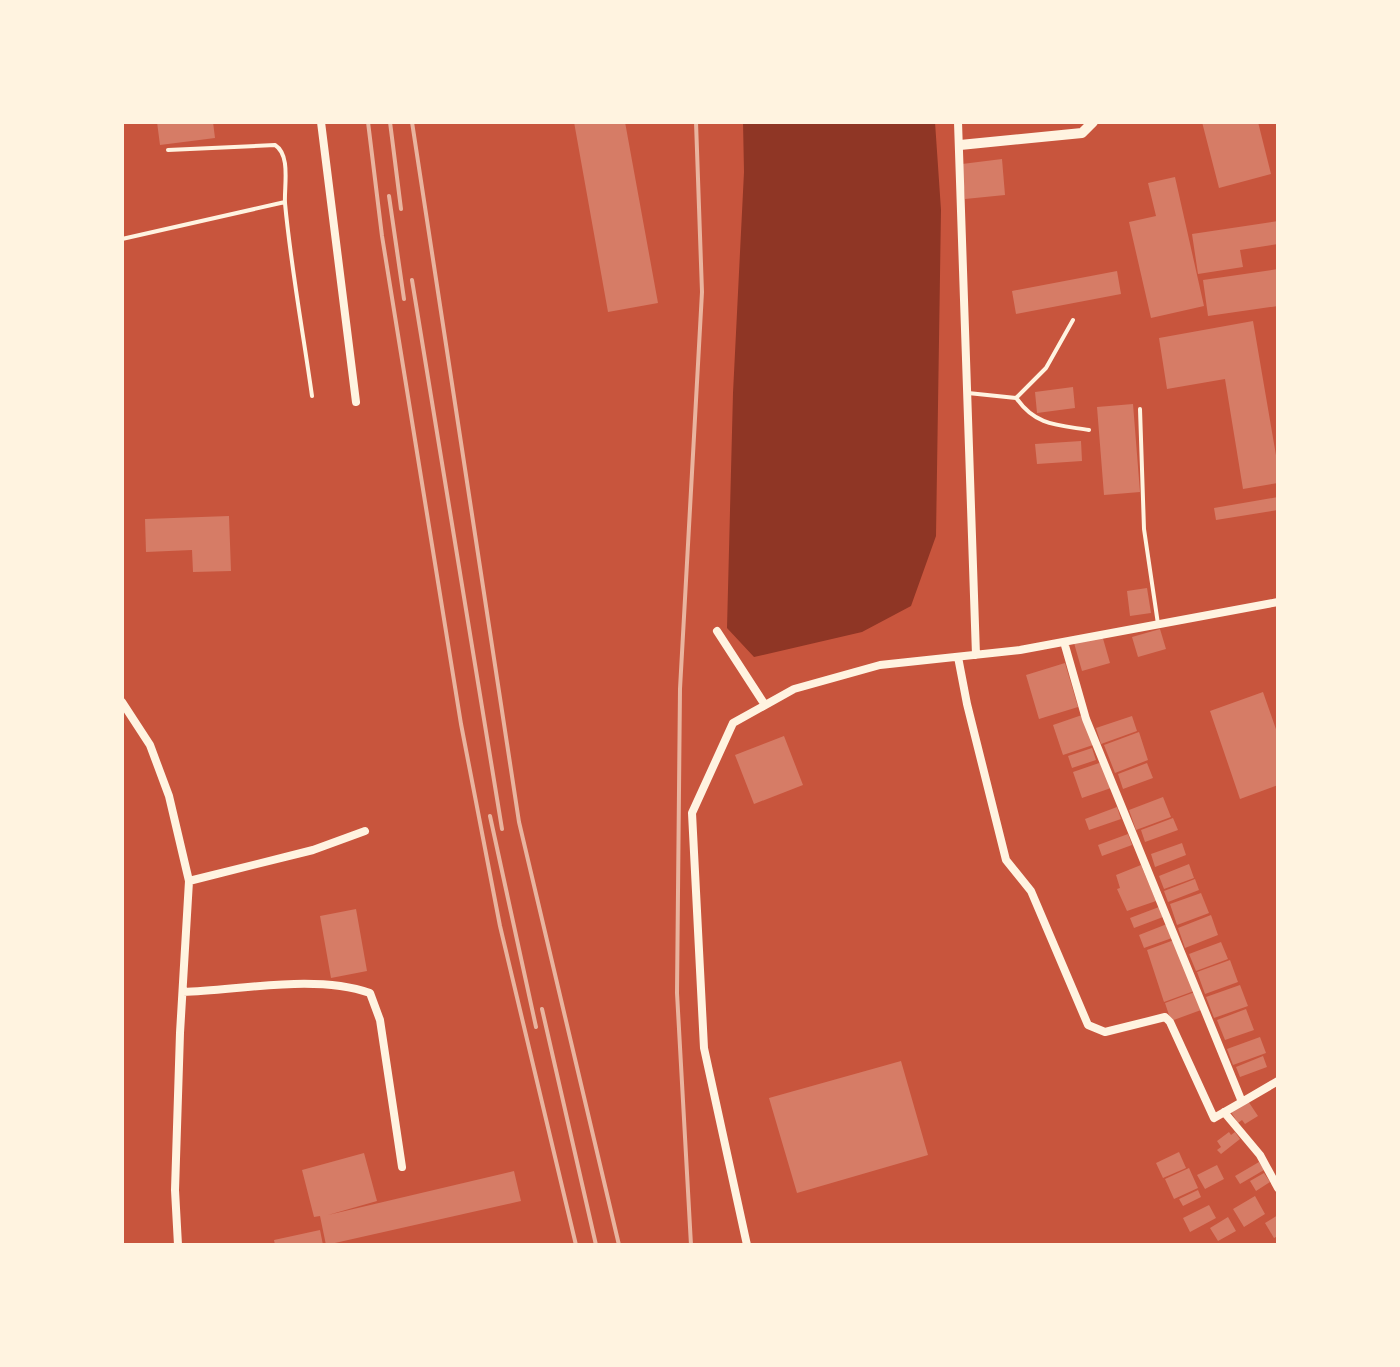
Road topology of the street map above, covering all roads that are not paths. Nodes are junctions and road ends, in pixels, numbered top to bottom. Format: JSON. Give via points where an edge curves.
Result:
{"nodes":[{"id":1,"x":321,"y":122,"type":"edge"},
{"id":2,"x":958,"y":122,"type":"edge"},
{"id":3,"x":1093,"y":122,"type":"edge"},
{"id":4,"x":960,"y":145,"type":"junction"},
{"id":5,"x":168,"y":150,"type":"dead end"},
{"id":6,"x":285,"y":202,"type":"junction"},
{"id":7,"x":122,"y":239,"type":"edge"},
{"id":8,"x":1073,"y":320,"type":"dead end"},
{"id":9,"x":968,"y":393,"type":"junction"},
{"id":10,"x":312,"y":396,"type":"dead end"},
{"id":11,"x":1016,"y":398,"type":"junction"},
{"id":12,"x":356,"y":402,"type":"dead end"},
{"id":13,"x":1140,"y":409,"type":"dead end"},
{"id":14,"x":1089,"y":430,"type":"dead end"},
{"id":15,"x":1278,"y":602,"type":"edge"},
{"id":16,"x":1158,"y":624,"type":"junction"},
{"id":17,"x":717,"y":631,"type":"dead end"},
{"id":18,"x":1064,"y":642,"type":"junction"},
{"id":19,"x":976,"y":655,"type":"junction"},
{"id":20,"x":958,"y":657,"type":"junction"},
{"id":21,"x":122,"y":702,"type":"edge"},
{"id":22,"x":765,"y":705,"type":"junction"},
{"id":23,"x":365,"y":831,"type":"dead end"},
{"id":24,"x":189,"y":881,"type":"junction"},
{"id":25,"x":183,"y":992,"type":"junction"},
{"id":26,"x":1278,"y":1081,"type":"edge"},
{"id":27,"x":1242,"y":1102,"type":"junction"},
{"id":28,"x":1224,"y":1112,"type":"junction"},
{"id":29,"x":402,"y":1167,"type":"dead end"},
{"id":30,"x":1278,"y":1188,"type":"edge"},
{"id":31,"x":178,"y":1245,"type":"edge"},
{"id":32,"x":747,"y":1245,"type":"edge"}],
"edges":[{"from":1,"to":12,"type":"street"},
{"from":2,"to":4,"type":"street"},
{"from":3,"to":4,"type":"street","via":[[1082,133]]},
{"from":4,"to":9,"type":"street"},
{"from":5,"to":6,"type":"lane","via":[[275,145],[284,157]]},
{"from":6,"to":7,"type":"lane"},
{"from":6,"to":10,"type":"lane"},
{"from":8,"to":11,"type":"lane","via":[[1046,368]]},
{"from":9,"to":11,"type":"lane"},
{"from":9,"to":19,"type":"street"},
{"from":11,"to":14,"type":"lane","via":[[1027,413],[1046,423]]},
{"from":13,"to":16,"type":"lane","via":[[1144,529]]},
{"from":15,"to":16,"type":"street"},
{"from":16,"to":18,"type":"street"},
{"from":17,"to":22,"type":"street"},
{"from":18,"to":19,"type":"street"},
{"from":18,"to":27,"type":"street","via":[[1086,719]]},
{"from":19,"to":20,"type":"street"},
{"from":20,"to":22,"type":"street","via":[[880,665],[794,689]]},
{"from":20,"to":28,"type":"street","via":[[1006,860],[1031,891],[1088,1025],[1105,1032],[1165,1017],[1214,1118]]},
{"from":21,"to":24,"type":"street","via":[[150,745],[169,796]]},
{"from":22,"to":32,"type":"street","via":[[733,723],[692,813],[704,1048]]},
{"from":23,"to":24,"type":"street","via":[[313,850]]},
{"from":24,"to":25,"type":"street"},
{"from":25,"to":29,"type":"street","via":[[297,985],[348,986],[370,993],[380,1020]]},
{"from":25,"to":31,"type":"street","via":[[175,1190]]},
{"from":26,"to":27,"type":"street"},
{"from":27,"to":28,"type":"street"},
{"from":28,"to":30,"type":"street","via":[[1260,1155]]}]}
